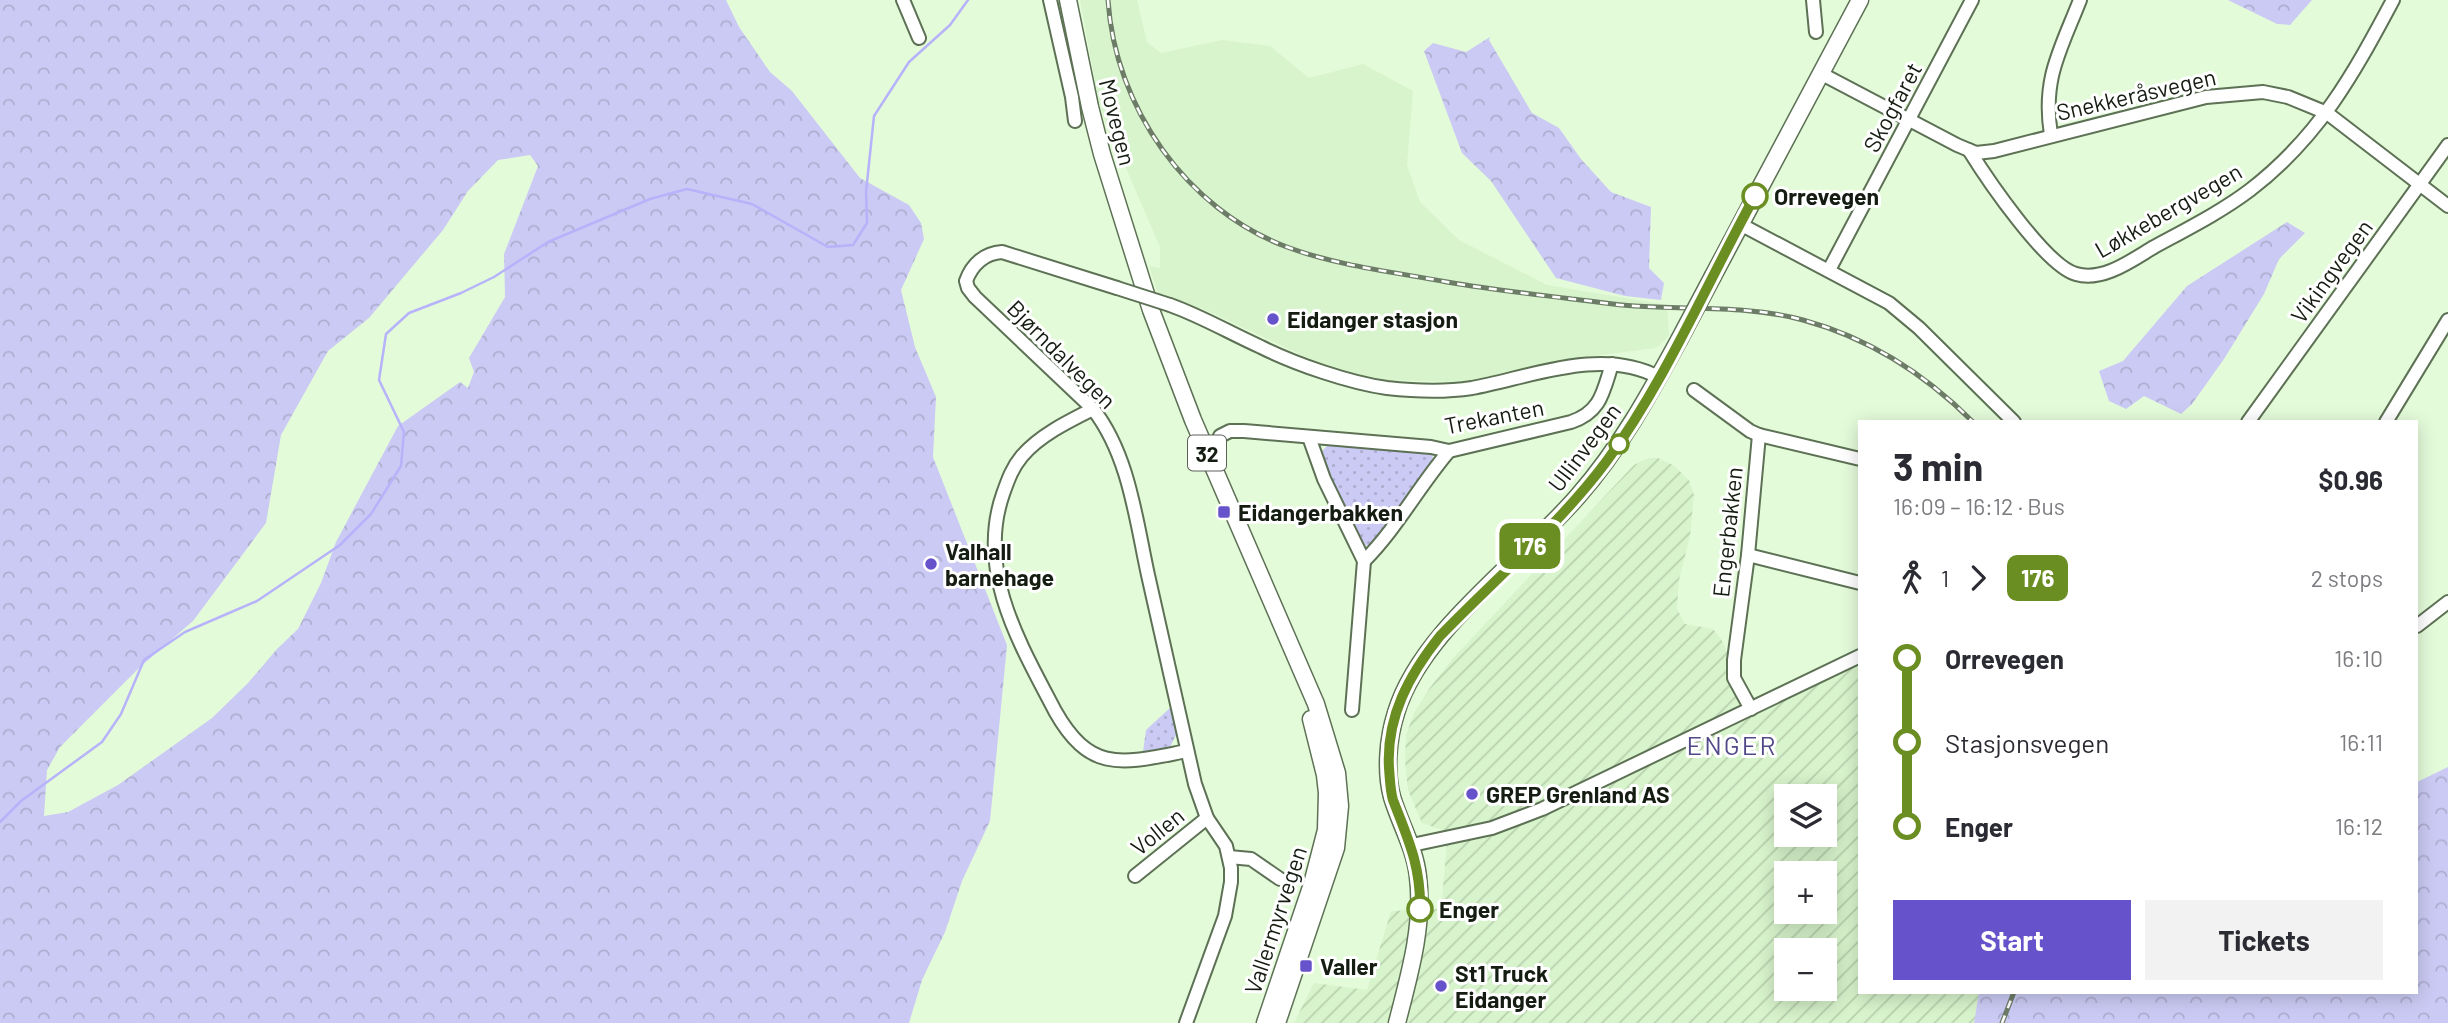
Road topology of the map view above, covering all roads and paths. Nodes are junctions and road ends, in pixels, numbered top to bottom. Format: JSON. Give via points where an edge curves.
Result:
{"nodes":[{"id":1,"x":903,"y":0,"type":"edge"},
{"id":2,"x":1050,"y":0,"type":"edge"},
{"id":3,"x":1068,"y":0,"type":"edge"},
{"id":4,"x":1813,"y":0,"type":"edge"},
{"id":5,"x":1860,"y":0,"type":"edge"},
{"id":6,"x":1972,"y":0,"type":"edge"},
{"id":7,"x":2080,"y":0,"type":"edge"},
{"id":8,"x":2393,"y":0,"type":"edge"},
{"id":9,"x":1816,"y":32,"type":"dead end"},
{"id":10,"x":919,"y":38,"type":"dead end"},
{"id":11,"x":1821,"y":73,"type":"junction"},
{"id":12,"x":2327,"y":113,"type":"junction"},
{"id":13,"x":1910,"y":120,"type":"junction"},
{"id":14,"x":1075,"y":121,"type":"dead end"},
{"id":15,"x":2051,"y":135,"type":"junction"},
{"id":16,"x":2448,"y":145,"type":"edge"},
{"id":17,"x":1969,"y":150,"type":"junction"},
{"id":18,"x":2420,"y":185,"type":"junction"},
{"id":19,"x":2448,"y":206,"type":"edge"},
{"id":20,"x":1740,"y":224,"type":"junction"},
{"id":21,"x":1829,"y":271,"type":"junction"},
{"id":22,"x":2448,"y":320,"type":"edge"},
{"id":23,"x":1612,"y":364,"type":"junction"},
{"id":24,"x":1658,"y":377,"type":"junction"},
{"id":25,"x":1693,"y":390,"type":"dead end"},
{"id":26,"x":1093,"y":409,"type":"junction"},
{"id":27,"x":2012,"y":420,"type":"edge"},
{"id":28,"x":2249,"y":420,"type":"edge"},
{"id":29,"x":2387,"y":420,"type":"edge"},
{"id":30,"x":1759,"y":435,"type":"junction"},
{"id":31,"x":1220,"y":436,"type":"dead end"},
{"id":32,"x":1309,"y":437,"type":"junction"},
{"id":33,"x":1449,"y":451,"type":"junction"},
{"id":34,"x":1858,"y":460,"type":"edge"},
{"id":35,"x":1748,"y":555,"type":"junction"},
{"id":36,"x":1364,"y":561,"type":"junction"},
{"id":37,"x":1858,"y":582,"type":"edge"},
{"id":38,"x":2448,"y":602,"type":"edge"},
{"id":39,"x":2418,"y":625,"type":"edge"},
{"id":40,"x":1858,"y":657,"type":"edge"},
{"id":41,"x":1751,"y":709,"type":"junction"},
{"id":42,"x":1352,"y":710,"type":"dead end"},
{"id":43,"x":1187,"y":751,"type":"junction"},
{"id":44,"x":1207,"y":818,"type":"junction"},
{"id":45,"x":1332,"y":834,"type":"junction"},
{"id":46,"x":1412,"y":845,"type":"junction"},
{"id":47,"x":1228,"y":857,"type":"junction"},
{"id":48,"x":1135,"y":876,"type":"dead end"},
{"id":49,"x":1280,"y":879,"type":"dead end"},
{"id":50,"x":1186,"y":1023,"type":"edge"},
{"id":51,"x":1265,"y":1023,"type":"edge"},
{"id":52,"x":1278,"y":1023,"type":"edge"},
{"id":53,"x":1397,"y":1023,"type":"edge"}],
"edges":[{"from":1,"to":10,"type":"street"},
{"from":2,"to":14,"type":"street","name":"Movegen"},
{"from":3,"to":45,"type":"main road","name":"Movegen","number":"32","via":[[1090,107],[1132,253],[1188,408],[1292,650],[1325,775]]},
{"from":4,"to":9,"type":"street"},
{"from":5,"to":11,"type":"main road"},
{"from":6,"to":13,"type":"street","name":"Skogfaret"},
{"from":7,"to":15,"type":"street","via":[[2048,87]]},
{"from":8,"to":12,"type":"street","name":"Løkkebergvegen"},
{"from":11,"to":13,"type":"street"},
{"from":11,"to":20,"type":"main road"},
{"from":12,"to":15,"type":"street","name":"Snekkeråsvegen","via":[[2288,97],[2244,92]]},
{"from":12,"to":17,"type":"street","name":"Løkkebergvegen","via":[[2304,141],[2250,190],[2134,259],[2091,276],[2074,274],[2050,256]]},
{"from":12,"to":18,"type":"street","name":"Snekkeråsvegen"},
{"from":13,"to":17,"type":"street"},
{"from":13,"to":21,"type":"street","name":"Skogfaret"},
{"from":15,"to":17,"type":"street","name":"Snekkeråsvegen","via":[[1985,153]]},
{"from":16,"to":18,"type":"street","name":"Vikingvegen"},
{"from":18,"to":19,"type":"street","name":"Snekkeråsvegen"},
{"from":18,"to":28,"type":"street","name":"Vikingvegen"},
{"from":20,"to":21,"type":"street"},
{"from":20,"to":24,"type":"main road","name":"Ullinvegen","bridge":true},
{"from":21,"to":27,"type":"street","via":[[1903,314]]},
{"from":22,"to":29,"type":"street"},
{"from":23,"to":24,"type":"street","via":[[1632,366]]},
{"from":23,"to":26,"type":"street","name":"Bjørndalvegen","bridge":true,"via":[[1568,367],[1469,388],[1389,388],[1340,377],[1276,354],[1170,304],[1002,251],[982,258],[966,281],[968,288]]},
{"from":23,"to":33,"type":"street","name":"Trekanten","via":[[1600,400],[1587,416]]},
{"from":24,"to":46,"type":"main road","name":"Ullinvegen","via":[[1594,477],[1440,636],[1408,684],[1396,710],[1389,763],[1392,797]]},
{"from":25,"to":30,"type":"street"},
{"from":26,"to":43,"type":"street","name":"Bjørndalvegen","via":[[1117,451],[1128,486]]},
{"from":26,"to":43,"type":"street","via":[[1035,444],[1011,471],[995,523],[1003,603],[1063,727],[1081,746],[1113,761]]},
{"from":30,"to":34,"type":"street"},
{"from":30,"to":35,"type":"street","name":"Engerbakken"},
{"from":31,"to":32,"type":"street","name":"Trekanten","via":[[1244,431]]},
{"from":32,"to":33,"type":"street","name":"Trekanten"},
{"from":32,"to":36,"type":"street"},
{"from":33,"to":36,"type":"street"},
{"from":35,"to":37,"type":"street"},
{"from":35,"to":41,"type":"street","name":"Engerbakken","via":[[1734,678]]},
{"from":36,"to":42,"type":"street"},
{"from":38,"to":39,"type":"street"},
{"from":40,"to":41,"type":"street"},
{"from":41,"to":46,"type":"street","via":[[1522,817]]},
{"from":43,"to":44,"type":"street","name":"Bjørndalvegen"},
{"from":44,"to":47,"type":"street","name":"Bjørndalvegen"},
{"from":44,"to":48,"type":"street","name":"Vollen"},
{"from":45,"to":51,"type":"main road","name":"Vallermyrvegen","number":"32"},
{"from":45,"to":52,"type":"main road","name":"Vallermyrvegen","number":"32"},
{"from":46,"to":53,"type":"main road","name":"Ullinvegen","via":[[1419,917]]},
{"from":47,"to":49,"type":"street","via":[[1251,859]]},
{"from":47,"to":50,"type":"street","via":[[1231,883],[1225,916]]}]}
